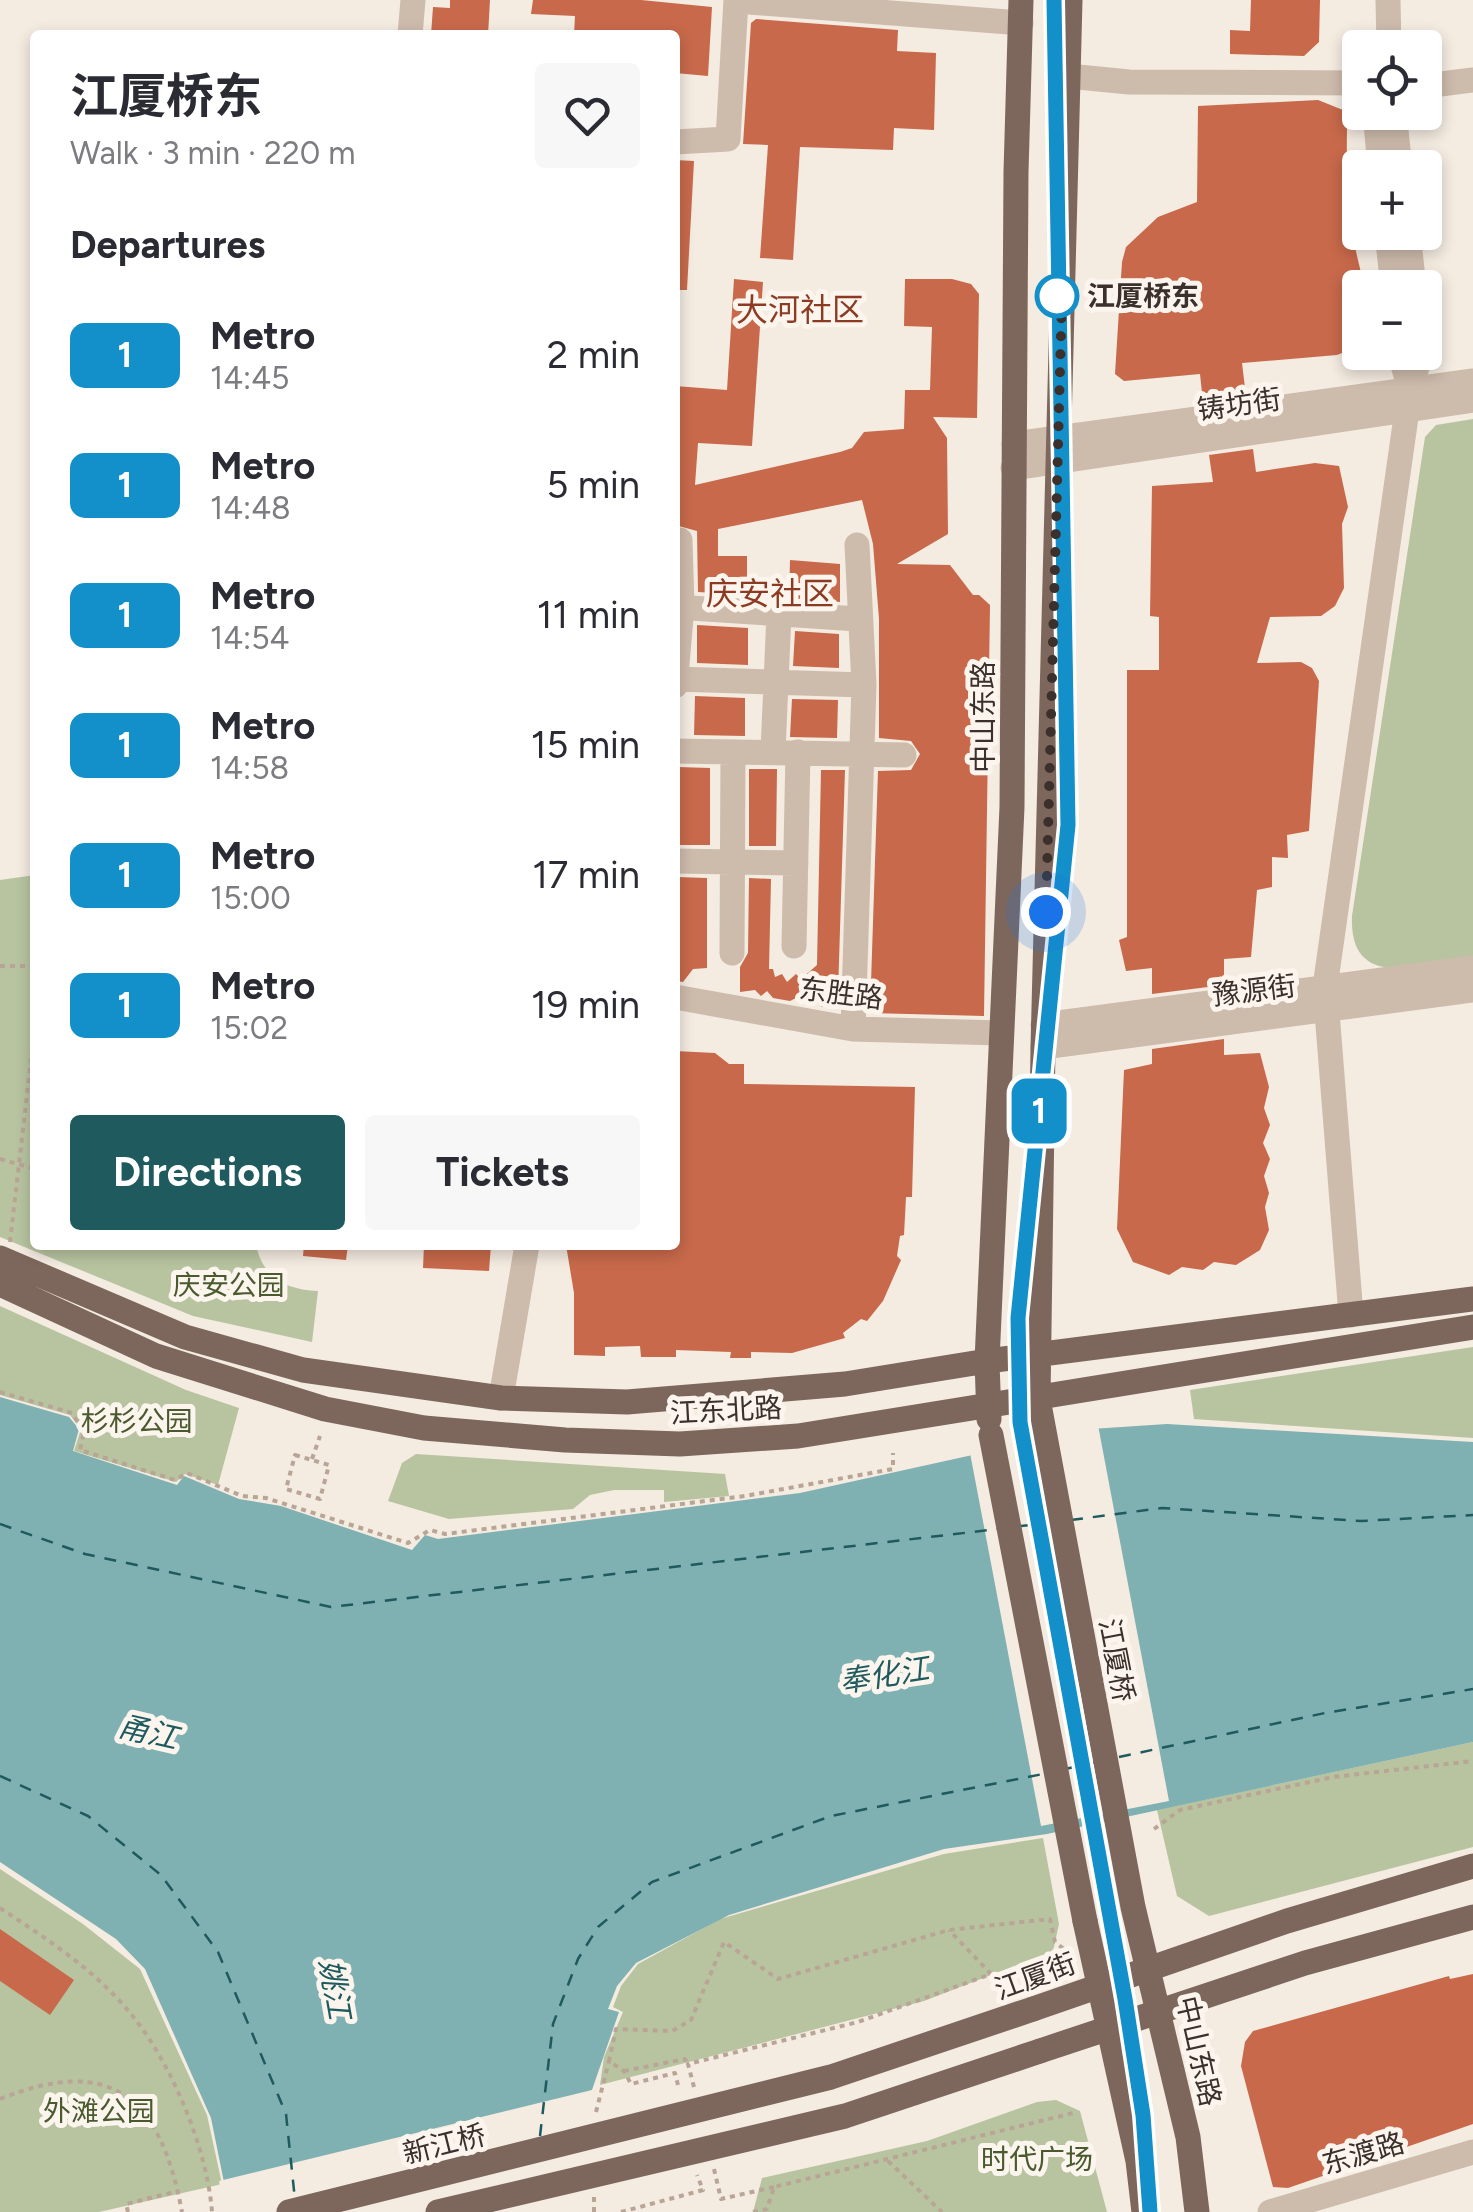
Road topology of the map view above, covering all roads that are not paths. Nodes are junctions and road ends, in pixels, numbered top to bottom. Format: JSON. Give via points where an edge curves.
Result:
{"nodes":[{"id":1,"x":412,"y":0,"type":"edge"},
{"id":2,"x":736,"y":0,"type":"edge"},
{"id":3,"x":1070,"y":0,"type":"edge"},
{"id":4,"x":1371,"y":0,"type":"edge"},
{"id":5,"x":1388,"y":0,"type":"edge"},
{"id":6,"x":1021,"y":12,"type":"edge"},
{"id":7,"x":410,"y":30,"type":"edge"},
{"id":8,"x":1372,"y":30,"type":"edge"},
{"id":9,"x":1389,"y":30,"type":"edge"},
{"id":10,"x":1068,"y":76,"type":"junction"},
{"id":11,"x":1473,"y":80,"type":"edge"},
{"id":12,"x":1342,"y":84,"type":"edge"},
{"id":13,"x":1442,"y":84,"type":"edge"},
{"id":14,"x":680,"y":142,"type":"edge"},
{"id":15,"x":1403,"y":370,"type":"edge"},
{"id":16,"x":1417,"y":370,"type":"edge"},
{"id":17,"x":1473,"y":381,"type":"edge"},
{"id":18,"x":1410,"y":399,"type":"junction"},
{"id":19,"x":1473,"y":400,"type":"edge"},
{"id":20,"x":1059,"y":450,"type":"junction"},
{"id":21,"x":1013,"y":456,"type":"junction"},
{"id":22,"x":856,"y":545,"type":"dead end"},
{"id":23,"x":680,"y":607,"type":"edge"},
{"id":24,"x":779,"y":614,"type":"junction"},
{"id":25,"x":858,"y":619,"type":"junction"},
{"id":26,"x":776,"y":680,"type":"junction"},
{"id":27,"x":680,"y":682,"type":"edge"},
{"id":28,"x":864,"y":685,"type":"junction"},
{"id":29,"x":680,"y":752,"type":"edge"},
{"id":30,"x":734,"y":752,"type":"junction"},
{"id":31,"x":786,"y":752,"type":"junction"},
{"id":32,"x":860,"y":753,"type":"junction"},
{"id":33,"x":904,"y":755,"type":"dead end"},
{"id":34,"x":680,"y":860,"type":"edge"},
{"id":35,"x":732,"y":862,"type":"junction"},
{"id":36,"x":796,"y":863,"type":"junction"},
{"id":37,"x":794,"y":946,"type":"dead end"},
{"id":38,"x":732,"y":953,"type":"dead end"},
{"id":39,"x":1473,"y":968,"type":"edge"},
{"id":40,"x":1473,"y":990,"type":"edge"},
{"id":41,"x":680,"y":999,"type":"edge"},
{"id":42,"x":1325,"y":999,"type":"junction"},
{"id":43,"x":853,"y":1029,"type":"junction"},
{"id":44,"x":1001,"y":1033,"type":"junction"},
{"id":45,"x":1043,"y":1036,"type":"junction"},
{"id":46,"x":527,"y":1250,"type":"edge"},
{"id":47,"x":2,"y":1268,"type":"edge"},
{"id":48,"x":1473,"y":1299,"type":"edge"},
{"id":49,"x":1350,"y":1315,"type":"junction"},
{"id":50,"x":1473,"y":1327,"type":"edge"},
{"id":51,"x":1038,"y":1355,"type":"junction"},
{"id":52,"x":987,"y":1361,"type":"junction"},
{"id":53,"x":501,"y":1398,"type":"junction"},
{"id":54,"x":987,"y":1406,"type":"junction"},
{"id":55,"x":1040,"y":1412,"type":"junction"},
{"id":56,"x":1473,"y":1866,"type":"edge"},
{"id":57,"x":1133,"y":1907,"type":"joint"},
{"id":58,"x":1473,"y":1917,"type":"edge"},
{"id":59,"x":1148,"y":1968,"type":"junction"},
{"id":60,"x":1100,"y":1984,"type":"junction"},
{"id":61,"x":1159,"y":2011,"type":"junction"},
{"id":62,"x":1110,"y":2027,"type":"junction"},
{"id":63,"x":614,"y":2134,"type":"joint"},
{"id":64,"x":1473,"y":2152,"type":"edge"},
{"id":65,"x":288,"y":2212,"type":"edge"},
{"id":66,"x":438,"y":2212,"type":"edge"},
{"id":67,"x":1144,"y":2212,"type":"edge"},
{"id":68,"x":1197,"y":2212,"type":"edge"},
{"id":69,"x":1270,"y":2212,"type":"edge"}],
"edges":[{"from":1,"to":7,"type":"street"},
{"from":2,"to":6,"type":"street"},
{"from":2,"to":14,"type":"street","via":[[728,139]]},
{"from":3,"to":10,"type":"main road"},
{"from":4,"to":8,"type":"street"},
{"from":5,"to":9,"type":"street"},
{"from":6,"to":21,"type":"main road","name":"中山东路"},
{"from":10,"to":12,"type":"street"},
{"from":10,"to":20,"type":"main road"},
{"from":11,"to":13,"type":"street"},
{"from":15,"to":18,"type":"street"},
{"from":16,"to":18,"type":"street"},
{"from":17,"to":18,"type":"street","name":"铸坊街"},
{"from":18,"to":19,"type":"street","name":"铸坊街"},
{"from":18,"to":20,"type":"street","name":"铸坊街"},
{"from":18,"to":42,"type":"street"},
{"from":20,"to":21,"type":"street","name":"铸坊街"},
{"from":20,"to":45,"type":"main road"},
{"from":21,"to":44,"type":"main road","name":"中山东路","via":[[1012,807]]},
{"from":22,"to":25,"type":"street"},
{"from":23,"to":24,"type":"street"},
{"from":24,"to":25,"type":"street"},
{"from":24,"to":26,"type":"street"},
{"from":25,"to":28,"type":"street"},
{"from":26,"to":27,"type":"street"},
{"from":26,"to":28,"type":"street"},
{"from":26,"to":31,"type":"street"},
{"from":28,"to":32,"type":"street"},
{"from":29,"to":30,"type":"street"},
{"from":30,"to":31,"type":"street"},
{"from":30,"to":35,"type":"street"},
{"from":31,"to":32,"type":"street"},
{"from":31,"to":36,"type":"street"},
{"from":32,"to":33,"type":"street"},
{"from":32,"to":43,"type":"street"},
{"from":34,"to":35,"type":"street"},
{"from":35,"to":36,"type":"street"},
{"from":35,"to":38,"type":"street"},
{"from":36,"to":37,"type":"street"},
{"from":39,"to":42,"type":"street","name":"豫源街"},
{"from":40,"to":42,"type":"street","name":"豫源街"},
{"from":41,"to":43,"type":"street","name":"东胜路"},
{"from":42,"to":45,"type":"street","name":"豫源街"},
{"from":42,"to":49,"type":"street"},
{"from":43,"to":44,"type":"street","name":"东胜路"},
{"from":44,"to":52,"type":"main road","name":"中山东路"},
{"from":45,"to":51,"type":"main road"},
{"from":46,"to":53,"type":"street"},
{"from":47,"to":53,"type":"main road","name":"江东北路","via":[[230,1352],[372,1383]]},
{"from":47,"to":54,"type":"main road","name":"江东北路","via":[[156,1356],[216,1379],[424,1428],[680,1444],[798,1436]]},
{"from":48,"to":49,"type":"main road","name":"江东北路"},
{"from":49,"to":51,"type":"main road","name":"江东北路"},
{"from":50,"to":55,"type":"main road","name":"江东北路"},
{"from":51,"to":52,"type":"main road","name":"江东北路"},
{"from":51,"to":55,"type":"main road"},
{"from":52,"to":53,"type":"main road","name":"江东北路","via":[[721,1397]]},
{"from":52,"to":54,"type":"main road","name":"中山东路"},
{"from":54,"to":55,"type":"main road","name":"江东北路"},
{"from":54,"to":60,"type":"main road","name":"中山东路","bridge":true},
{"from":55,"to":57,"type":"main road","name":"江厦桥"},
{"from":56,"to":59,"type":"main road","name":"江厦街"},
{"from":57,"to":59,"type":"main road","name":"中山东路"},
{"from":58,"to":61,"type":"main road"},
{"from":59,"to":60,"type":"main road","name":"江厦街"},
{"from":59,"to":61,"type":"main road","name":"中山东路"},
{"from":60,"to":62,"type":"main road"},
{"from":60,"to":63,"type":"main road","name":"江厦街","bridge":true,"via":[[831,2077]]},
{"from":61,"to":62,"type":"main road"},
{"from":61,"to":68,"type":"main road","name":"中山东路","via":[[1188,2137]]},
{"from":62,"to":66,"type":"main road","bridge":true,"via":[[845,2116]]},
{"from":62,"to":67,"type":"main road"},
{"from":63,"to":65,"type":"main road","name":"新江桥","bridge":true},
{"from":64,"to":69,"type":"street","name":"东渡路"}]}
